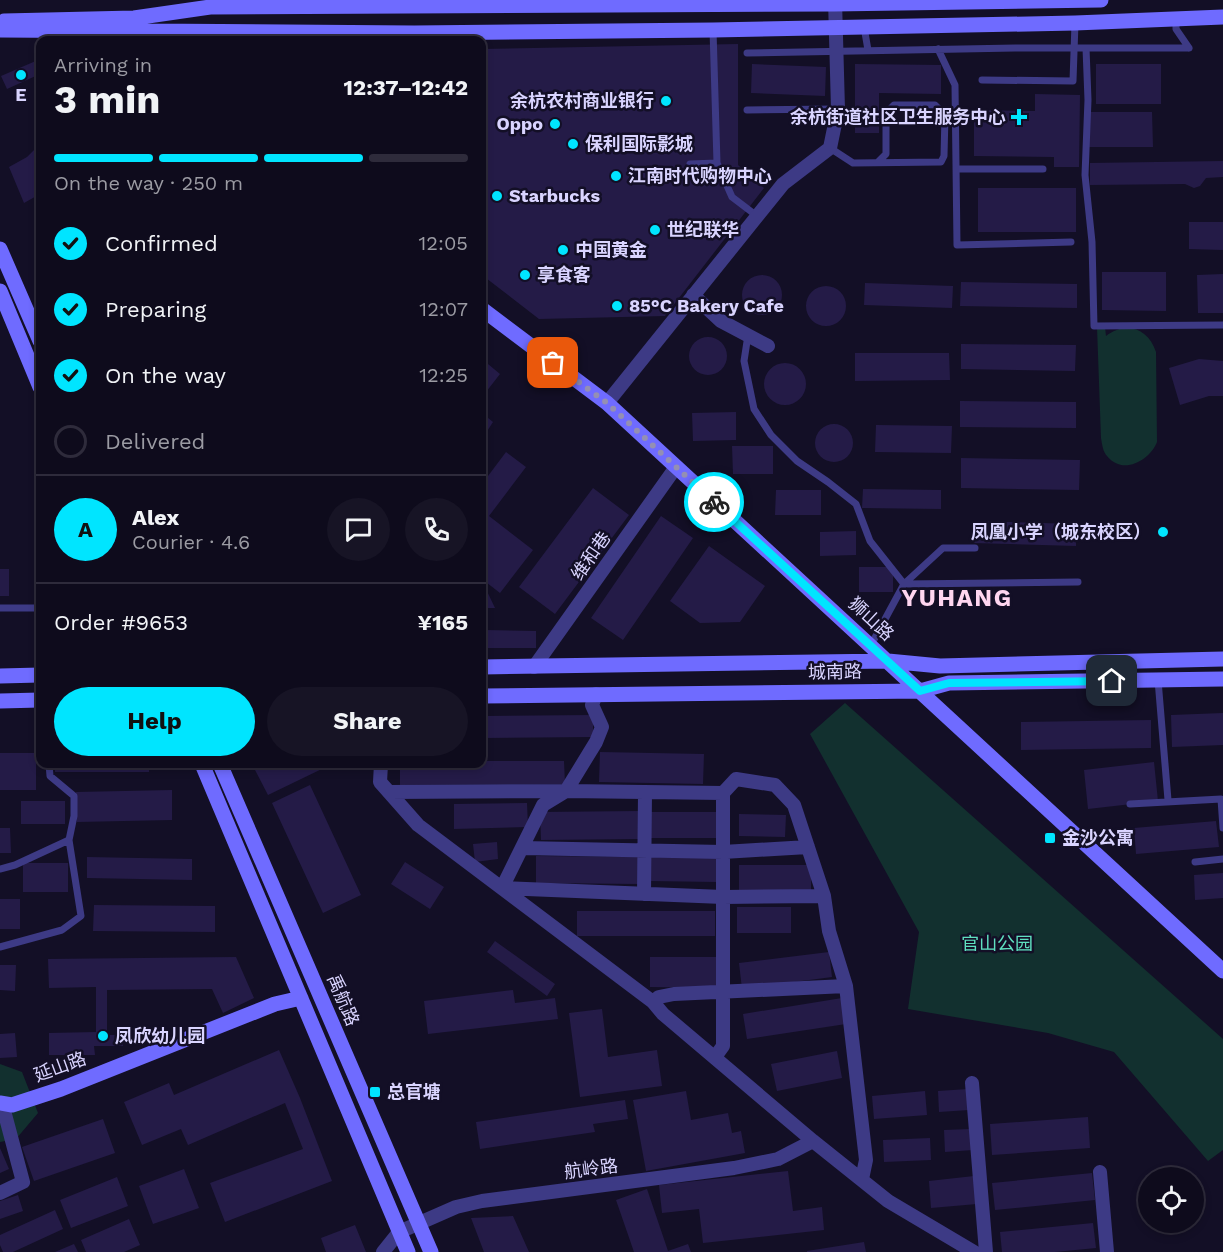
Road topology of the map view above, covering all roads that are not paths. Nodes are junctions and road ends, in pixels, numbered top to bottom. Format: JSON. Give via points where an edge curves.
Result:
{"nodes":[{"id":1,"x":1101,"y":0,"type":"edge"},
{"id":2,"x":370,"y":2,"type":"edge"},
{"id":3,"x":835,"y":2,"type":"edge"},
{"id":4,"x":391,"y":4,"type":"edge"},
{"id":5,"x":1223,"y":17,"type":"edge"},
{"id":6,"x":1176,"y":18,"type":"junction"},
{"id":7,"x":0,"y":21,"type":"edge"},
{"id":8,"x":1075,"y":23,"type":"junction"},
{"id":9,"x":834,"y":27,"type":"junction"},
{"id":10,"x":864,"y":27,"type":"junction"},
{"id":11,"x":0,"y":30,"type":"edge"},
{"id":12,"x":714,"y":30,"type":"junction"},
{"id":13,"x":112,"y":36,"type":"edge"},
{"id":14,"x":371,"y":36,"type":"edge"},
{"id":15,"x":392,"y":36,"type":"edge"},
{"id":16,"x":438,"y":36,"type":"edge"},
{"id":17,"x":1074,"y":48,"type":"junction"},
{"id":18,"x":1086,"y":48,"type":"junction"},
{"id":19,"x":938,"y":49,"type":"junction"},
{"id":20,"x":868,"y":50,"type":"junction"},
{"id":21,"x":837,"y":51,"type":"junction"},
{"id":22,"x":747,"y":52,"type":"dead end"},
{"id":23,"x":982,"y":80,"type":"dead end"},
{"id":24,"x":838,"y":109,"type":"junction"},
{"id":25,"x":747,"y":111,"type":"dead end"},
{"id":26,"x":831,"y":148,"type":"junction"},
{"id":27,"x":878,"y":162,"type":"junction"},
{"id":28,"x":690,"y":164,"type":"dead end"},
{"id":29,"x":717,"y":164,"type":"junction"},
{"id":30,"x":956,"y":169,"type":"junction"},
{"id":31,"x":1043,"y":169,"type":"dead end"},
{"id":32,"x":757,"y":216,"type":"junction"},
{"id":33,"x":1071,"y":242,"type":"dead end"},
{"id":34,"x":0,"y":249,"type":"edge"},
{"id":35,"x":0,"y":291,"type":"edge"},
{"id":36,"x":693,"y":295,"type":"junction"},
{"id":37,"x":486,"y":312,"type":"edge"},
{"id":38,"x":1223,"y":325,"type":"edge"},
{"id":39,"x":36,"y":331,"type":"edge"},
{"id":40,"x":748,"y":335,"type":"junction"},
{"id":41,"x":36,"y":342,"type":"edge"},
{"id":42,"x":24,"y":346,"type":"junction"},
{"id":43,"x":768,"y":346,"type":"dead end"},
{"id":44,"x":36,"y":377,"type":"edge"},
{"id":45,"x":607,"y":403,"type":"junction"},
{"id":46,"x":676,"y":467,"type":"junction"},
{"id":47,"x":975,"y":548,"type":"dead end"},
{"id":48,"x":1078,"y":582,"type":"dead end"},
{"id":49,"x":904,"y":584,"type":"junction"},
{"id":50,"x":0,"y":608,"type":"edge"},
{"id":51,"x":36,"y":608,"type":"edge"},
{"id":52,"x":871,"y":645,"type":"junction"},
{"id":53,"x":1223,"y":659,"type":"edge"},
{"id":54,"x":888,"y":661,"type":"junction"},
{"id":55,"x":534,"y":666,"type":"junction"},
{"id":56,"x":486,"y":668,"type":"edge"},
{"id":57,"x":36,"y":675,"type":"edge"},
{"id":58,"x":0,"y":676,"type":"edge"},
{"id":59,"x":1223,"y":679,"type":"edge"},
{"id":60,"x":1158,"y":680,"type":"junction"},
{"id":61,"x":920,"y":691,"type":"junction"},
{"id":62,"x":596,"y":694,"type":"junction"},
{"id":63,"x":486,"y":696,"type":"edge"},
{"id":64,"x":36,"y":700,"type":"edge"},
{"id":65,"x":0,"y":701,"type":"edge"},
{"id":66,"x":49,"y":768,"type":"edge"},
{"id":67,"x":204,"y":768,"type":"edge"},
{"id":68,"x":222,"y":768,"type":"edge"},
{"id":69,"x":381,"y":768,"type":"edge"},
{"id":70,"x":566,"y":791,"type":"junction"},
{"id":71,"x":389,"y":792,"type":"junction"},
{"id":72,"x":645,"y":792,"type":"junction"},
{"id":73,"x":723,"y":793,"type":"junction"},
{"id":74,"x":1168,"y":800,"type":"junction"},
{"id":75,"x":1130,"y":804,"type":"dead end"},
{"id":76,"x":1223,"y":828,"type":"edge"},
{"id":77,"x":69,"y":840,"type":"junction"},
{"id":78,"x":808,"y":847,"type":"junction"},
{"id":79,"x":522,"y":848,"type":"junction"},
{"id":80,"x":643,"y":850,"type":"junction"},
{"id":81,"x":723,"y":852,"type":"junction"},
{"id":82,"x":1223,"y":859,"type":"edge"},
{"id":83,"x":1195,"y":862,"type":"dead end"},
{"id":84,"x":0,"y":869,"type":"edge"},
{"id":85,"x":502,"y":888,"type":"junction"},
{"id":86,"x":644,"y":894,"type":"junction"},
{"id":87,"x":825,"y":896,"type":"junction"},
{"id":88,"x":723,"y":897,"type":"junction"},
{"id":89,"x":0,"y":947,"type":"edge"},
{"id":90,"x":1223,"y":971,"type":"edge"},
{"id":91,"x":846,"y":986,"type":"junction"},
{"id":92,"x":723,"y":993,"type":"junction"},
{"id":93,"x":301,"y":998,"type":"junction"},
{"id":94,"x":653,"y":1002,"type":"junction"},
{"id":95,"x":716,"y":1058,"type":"junction"},
{"id":96,"x":972,"y":1083,"type":"dead end"},
{"id":97,"x":1,"y":1103,"type":"edge"},
{"id":98,"x":813,"y":1141,"type":"junction"},
{"id":99,"x":1100,"y":1172,"type":"dead end"},
{"id":100,"x":862,"y":1179,"type":"junction"},
{"id":101,"x":0,"y":1193,"type":"edge"},
{"id":102,"x":418,"y":1224,"type":"junction"},
{"id":103,"x":399,"y":1232,"type":"junction"},
{"id":104,"x":383,"y":1252,"type":"edge"},
{"id":105,"x":408,"y":1252,"type":"edge"},
{"id":106,"x":431,"y":1252,"type":"edge"},
{"id":107,"x":974,"y":1252,"type":"edge"},
{"id":108,"x":986,"y":1252,"type":"edge"},
{"id":109,"x":1107,"y":1252,"type":"edge"}],
"edges":[{"from":1,"to":3,"type":"main road"},
{"from":2,"to":4,"type":"main road"},
{"from":2,"to":7,"type":"main road","via":[[210,7],[134,18]]},
{"from":2,"to":14,"type":"main road"},
{"from":3,"to":4,"type":"main road"},
{"from":3,"to":9,"type":"street"},
{"from":4,"to":15,"type":"main road"},
{"from":5,"to":6,"type":"main road"},
{"from":6,"to":8,"type":"main road"},
{"from":6,"to":18,"type":"lane","via":[[1176,29],[1189,48]]},
{"from":8,"to":10,"type":"main road"},
{"from":8,"to":17,"type":"lane"},
{"from":9,"to":10,"type":"main road"},
{"from":9,"to":12,"type":"main road"},
{"from":9,"to":21,"type":"street"},
{"from":10,"to":20,"type":"lane"},
{"from":11,"to":13,"type":"main road"},
{"from":12,"to":16,"type":"main road"},
{"from":12,"to":29,"type":"lane"},
{"from":17,"to":18,"type":"lane"},
{"from":17,"to":19,"type":"lane"},
{"from":17,"to":23,"type":"lane","via":[[1073,81]]},
{"from":18,"to":38,"type":"lane","via":[[1085,175],[1092,242],[1094,326]]},
{"from":19,"to":20,"type":"lane"},
{"from":19,"to":30,"type":"lane","via":[[955,85]]},
{"from":20,"to":21,"type":"lane"},
{"from":21,"to":22,"type":"lane"},
{"from":21,"to":24,"type":"street"},
{"from":24,"to":25,"type":"lane"},
{"from":24,"to":26,"type":"street"},
{"from":26,"to":27,"type":"lane","via":[[853,163]]},
{"from":26,"to":32,"type":"street","via":[[783,183]]},
{"from":27,"to":27,"type":"lane","via":[[941,162],[945,115],[936,105],[894,105],[886,113],[886,154]]},
{"from":28,"to":29,"type":"lane"},
{"from":29,"to":32,"type":"lane","via":[[732,197]]},
{"from":30,"to":31,"type":"lane"},
{"from":30,"to":33,"type":"lane","via":[[957,245]]},
{"from":32,"to":36,"type":"street"},
{"from":34,"to":39,"type":"main road"},
{"from":35,"to":42,"type":"main road"},
{"from":36,"to":40,"type":"street","via":[[721,321]]},
{"from":36,"to":45,"type":"street"},
{"from":37,"to":45,"type":"main road","name":"狮山路"},
{"from":40,"to":43,"type":"street"},
{"from":40,"to":49,"type":"lane","via":[[744,361],[754,409],[771,435],[797,461],[856,504],[870,541]]},
{"from":41,"to":42,"type":"lane"},
{"from":42,"to":44,"type":"main road"},
{"from":45,"to":46,"type":"main road","name":"狮山路"},
{"from":46,"to":52,"type":"main road","name":"狮山路"},
{"from":46,"to":55,"type":"street","name":"维和巷"},
{"from":47,"to":49,"type":"lane","via":[[943,548]]},
{"from":48,"to":49,"type":"lane"},
{"from":49,"to":52,"type":"lane"},
{"from":50,"to":51,"type":"lane"},
{"from":52,"to":54,"type":"main road","name":"狮山路"},
{"from":53,"to":54,"type":"main road","name":"城南路","via":[[940,666]]},
{"from":54,"to":55,"type":"main road","name":"城南路"},
{"from":54,"to":61,"type":"main road","name":"狮山路"},
{"from":55,"to":56,"type":"main road","name":"城南路"},
{"from":57,"to":58,"type":"main road"},
{"from":59,"to":60,"type":"main road","name":"城南路"},
{"from":60,"to":61,"type":"main road","name":"城南路","via":[[949,683]]},
{"from":60,"to":74,"type":"lane"},
{"from":61,"to":62,"type":"main road","name":"城南路"},
{"from":61,"to":90,"type":"main road","name":"狮山路"},
{"from":62,"to":63,"type":"main road","name":"城南路"},
{"from":62,"to":70,"type":"street","via":[[592,705],[602,727]]},
{"from":64,"to":65,"type":"main road"},
{"from":66,"to":77,"type":"lane","via":[[50,776],[74,796]]},
{"from":67,"to":93,"type":"main road"},
{"from":68,"to":102,"type":"main road","name":"禹航路"},
{"from":69,"to":71,"type":"street","via":[[380,782]]},
{"from":70,"to":71,"type":"street"},
{"from":70,"to":72,"type":"street"},
{"from":70,"to":79,"type":"street","via":[[543,805]]},
{"from":71,"to":85,"type":"street","via":[[418,825]]},
{"from":72,"to":73,"type":"street"},
{"from":72,"to":80,"type":"street"},
{"from":73,"to":78,"type":"street","via":[[736,779],[775,785],[794,806]]},
{"from":73,"to":81,"type":"street"},
{"from":74,"to":75,"type":"lane"},
{"from":74,"to":76,"type":"lane","via":[[1221,799]]},
{"from":77,"to":84,"type":"lane"},
{"from":77,"to":89,"type":"lane","via":[[81,916],[62,930]]},
{"from":78,"to":81,"type":"street"},
{"from":78,"to":87,"type":"street"},
{"from":79,"to":80,"type":"street"},
{"from":79,"to":85,"type":"street"},
{"from":80,"to":81,"type":"street"},
{"from":80,"to":86,"type":"street"},
{"from":81,"to":88,"type":"street"},
{"from":82,"to":83,"type":"lane"},
{"from":85,"to":86,"type":"street"},
{"from":85,"to":94,"type":"street"},
{"from":86,"to":88,"type":"street"},
{"from":87,"to":88,"type":"street"},
{"from":87,"to":91,"type":"street","via":[[829,931]]},
{"from":88,"to":92,"type":"street"},
{"from":91,"to":92,"type":"street"},
{"from":91,"to":100,"type":"street","via":[[866,1160]]},
{"from":92,"to":94,"type":"street","via":[[674,994]]},
{"from":92,"to":95,"type":"street","via":[[723,1046]]},
{"from":93,"to":97,"type":"main road","name":"延山路","via":[[275,1004],[61,1089],[12,1105]]},
{"from":93,"to":103,"type":"main road"},
{"from":94,"to":95,"type":"street"},
{"from":95,"to":98,"type":"street"},
{"from":96,"to":108,"type":"street"},
{"from":97,"to":101,"type":"street","via":[[23,1182]]},
{"from":98,"to":100,"type":"street"},
{"from":98,"to":102,"type":"street","name":"航岭路","via":[[778,1159],[482,1201],[456,1207]]},
{"from":99,"to":109,"type":"street"},
{"from":100,"to":107,"type":"street","via":[[888,1201]]},
{"from":102,"to":103,"type":"street","name":"航岭路"},
{"from":102,"to":106,"type":"main road","name":"禹航路"},
{"from":103,"to":104,"type":"street","name":"航岭路"},
{"from":103,"to":105,"type":"main road"}]}
